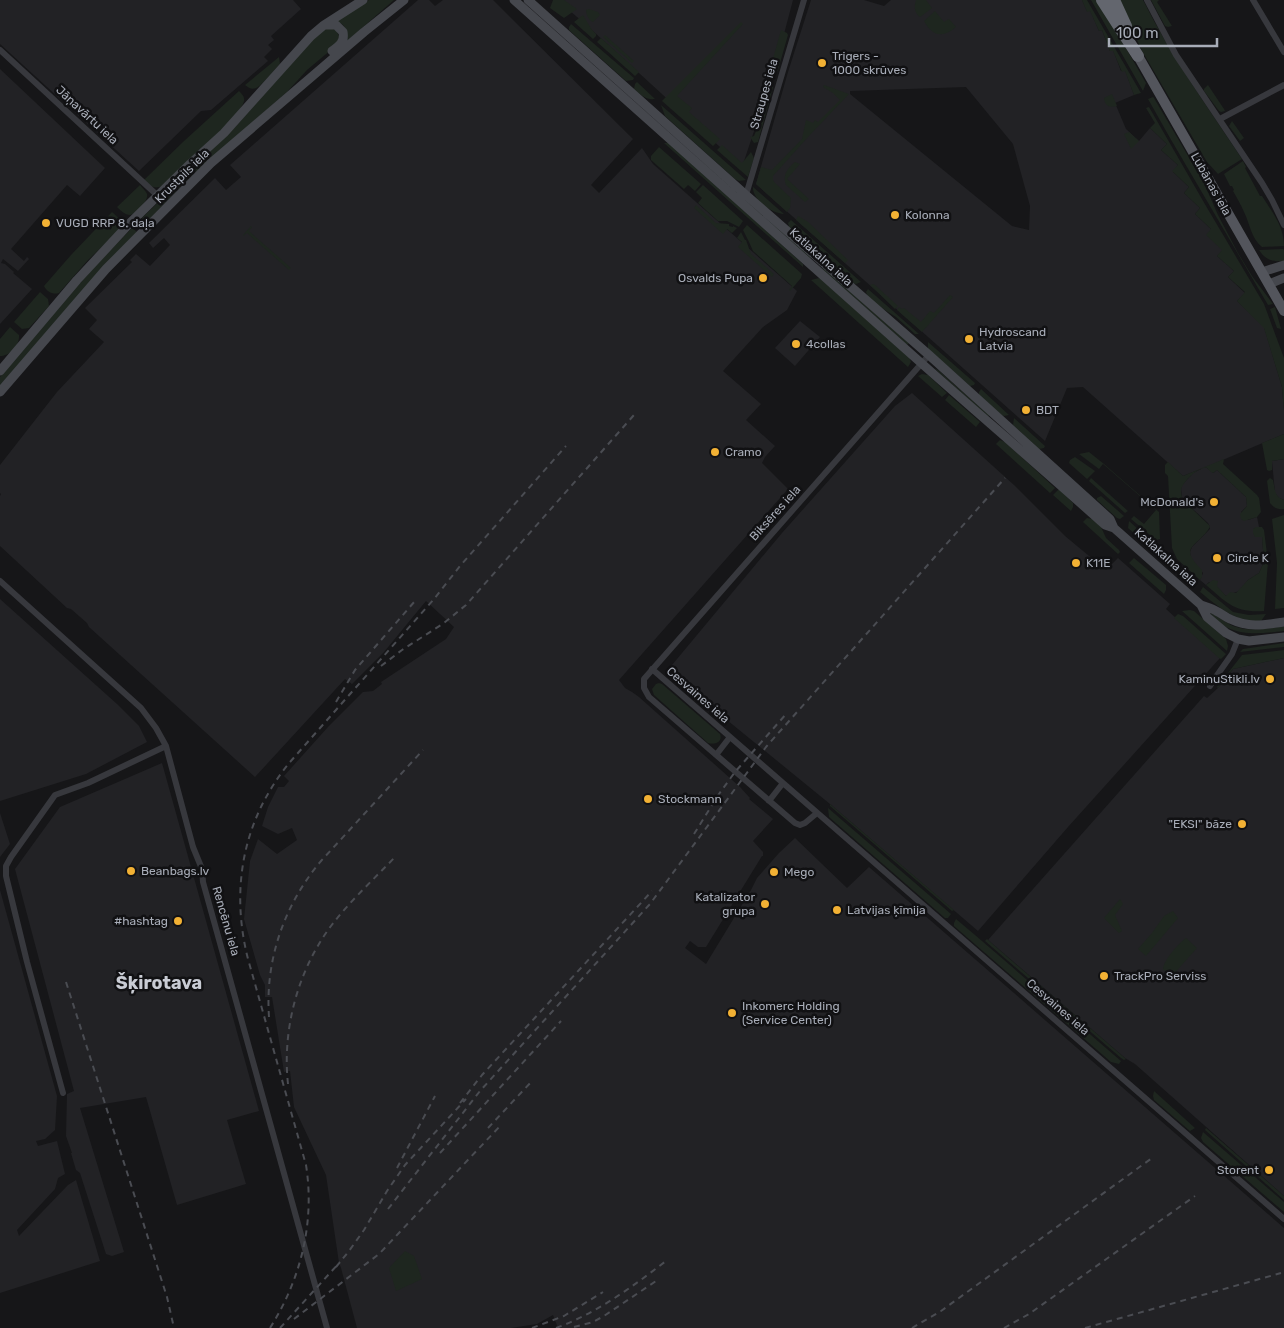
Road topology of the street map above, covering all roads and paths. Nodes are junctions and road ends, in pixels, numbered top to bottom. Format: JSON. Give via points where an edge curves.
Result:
{"nodes":[{"id":1,"x":362,"y":0,"type":"edge"},
{"id":2,"x":404,"y":0,"type":"edge"},
{"id":3,"x":514,"y":0,"type":"edge"},
{"id":4,"x":528,"y":0,"type":"edge"},
{"id":5,"x":804,"y":0,"type":"edge"},
{"id":6,"x":1102,"y":0,"type":"edge"},
{"id":7,"x":1114,"y":0,"type":"edge"},
{"id":8,"x":1147,"y":0,"type":"edge"},
{"id":9,"x":1253,"y":0,"type":"edge"},
{"id":10,"x":324,"y":25,"type":"junction"},
{"id":11,"x":1282,"y":44,"type":"edge"},
{"id":12,"x":0,"y":50,"type":"edge"},
{"id":13,"x":1284,"y":52,"type":"edge"},
{"id":14,"x":1138,"y":56,"type":"junction"},
{"id":15,"x":1284,"y":85,"type":"edge"},
{"id":16,"x":296,"y":90,"type":"junction"},
{"id":17,"x":1220,"y":119,"type":"junction"},
{"id":18,"x":699,"y":153,"type":"junction"},
{"id":19,"x":693,"y":160,"type":"junction"},
{"id":20,"x":746,"y":195,"type":"junction"},
{"id":21,"x":158,"y":196,"type":"junction"},
{"id":22,"x":1284,"y":226,"type":"edge"},
{"id":23,"x":1284,"y":265,"type":"edge"},
{"id":24,"x":1262,"y":272,"type":"junction"},
{"id":25,"x":1284,"y":278,"type":"edge"},
{"id":26,"x":1269,"y":284,"type":"junction"},
{"id":27,"x":1284,"y":311,"type":"edge"},
{"id":28,"x":929,"y":355,"type":"junction"},
{"id":29,"x":922,"y":364,"type":"junction"},
{"id":30,"x":0,"y":371,"type":"edge"},
{"id":31,"x":0,"y":392,"type":"edge"},
{"id":32,"x":1114,"y":528,"type":"junction"},
{"id":33,"x":0,"y":581,"type":"edge"},
{"id":34,"x":1202,"y":605,"type":"junction"},
{"id":35,"x":1284,"y":622,"type":"edge"},
{"id":36,"x":1284,"y":637,"type":"edge"},
{"id":37,"x":1238,"y":640,"type":"junction"},
{"id":38,"x":652,"y":669,"type":"junction"},
{"id":39,"x":1210,"y":686,"type":"dead end"},
{"id":40,"x":730,"y":737,"type":"junction"},
{"id":41,"x":166,"y":746,"type":"junction"},
{"id":42,"x":716,"y":755,"type":"junction"},
{"id":43,"x":783,"y":783,"type":"junction"},
{"id":44,"x":769,"y":801,"type":"junction"},
{"id":45,"x":817,"y":813,"type":"junction"},
{"id":46,"x":64,"y":1093,"type":"dead end"},
{"id":47,"x":1284,"y":1219,"type":"edge"},
{"id":48,"x":327,"y":1328,"type":"edge"}],
"edges":[{"from":1,"to":10,"type":"street","name":"Krustpils iela"},
{"from":2,"to":16,"type":"street","name":"Krustpils iela"},
{"from":3,"to":19,"type":"street","name":"Katlakalna iela"},
{"from":4,"to":18,"type":"street","name":"Katlakalna iela"},
{"from":5,"to":20,"type":"street","name":"Straupes iela"},
{"from":6,"to":14,"type":"highway","name":"Lubānas iela"},
{"from":7,"to":14,"type":"highway","name":"Lubānas iela"},
{"from":8,"to":17,"type":"street","via":[[1176,54]]},
{"from":9,"to":11,"type":"street"},
{"from":10,"to":16,"type":"street","via":[[338,27],[343,32],[343,40],[316,65]]},
{"from":10,"to":21,"type":"street","name":"Krustpils iela","via":[[224,133]]},
{"from":11,"to":13,"type":"street"},
{"from":12,"to":21,"type":"street","name":"Jāņavārtu iela"},
{"from":14,"to":24,"type":"main road","name":"Lubānas iela"},
{"from":15,"to":17,"type":"street"},
{"from":16,"to":31,"type":"street","name":"Krustpils iela","via":[[211,163],[106,269]]},
{"from":17,"to":22,"type":"street","via":[[1267,192]]},
{"from":18,"to":19,"type":"street"},
{"from":18,"to":20,"type":"street","name":"Katlakalna iela"},
{"from":19,"to":29,"type":"street","name":"Katlakalna iela"},
{"from":20,"to":28,"type":"street","name":"Katlakalna iela"},
{"from":21,"to":30,"type":"street","name":"Krustpils iela","via":[[77,280]]},
{"from":23,"to":24,"type":"street"},
{"from":24,"to":26,"type":"main road","name":"Lubānas iela"},
{"from":25,"to":26,"type":"street"},
{"from":26,"to":27,"type":"main road","name":"Lubānas iela"},
{"from":28,"to":29,"type":"street","name":"Biksēres iela"},
{"from":28,"to":32,"type":"street","name":"Katlakalna iela","via":[[1110,520]]},
{"from":29,"to":32,"type":"street","name":"Katlakalna iela","via":[[1105,525]]},
{"from":29,"to":38,"type":"street","name":"Biksēres iela"},
{"from":32,"to":34,"type":"street","name":"Katlakalna iela"},
{"from":33,"to":41,"type":"street","name":"Rencēnu iela","via":[[141,708]]},
{"from":34,"to":35,"type":"street","name":"Katlakalna iela","via":[[1240,624],[1259,626]]},
{"from":34,"to":37,"type":"street","name":"Katlakalna iela","via":[[1207,618]]},
{"from":36,"to":37,"type":"street"},
{"from":37,"to":39,"type":"street"},
{"from":38,"to":40,"type":"street","name":"Cesvaines iela"},
{"from":38,"to":42,"type":"street","name":"Biksēres iela","via":[[644,680],[649,697]]},
{"from":40,"to":42,"type":"street","name":"Cesvaines iela"},
{"from":40,"to":43,"type":"street","name":"Cesvaines iela"},
{"from":41,"to":46,"type":"street","via":[[55,796],[6,866],[27,962]]},
{"from":41,"to":48,"type":"street","name":"Rencēnu iela"},
{"from":42,"to":44,"type":"street"},
{"from":43,"to":44,"type":"street"},
{"from":43,"to":45,"type":"street","name":"Cesvaines iela"},
{"from":44,"to":45,"type":"street","via":[[800,825]]},
{"from":45,"to":47,"type":"street","name":"Cesvaines iela"}]}
